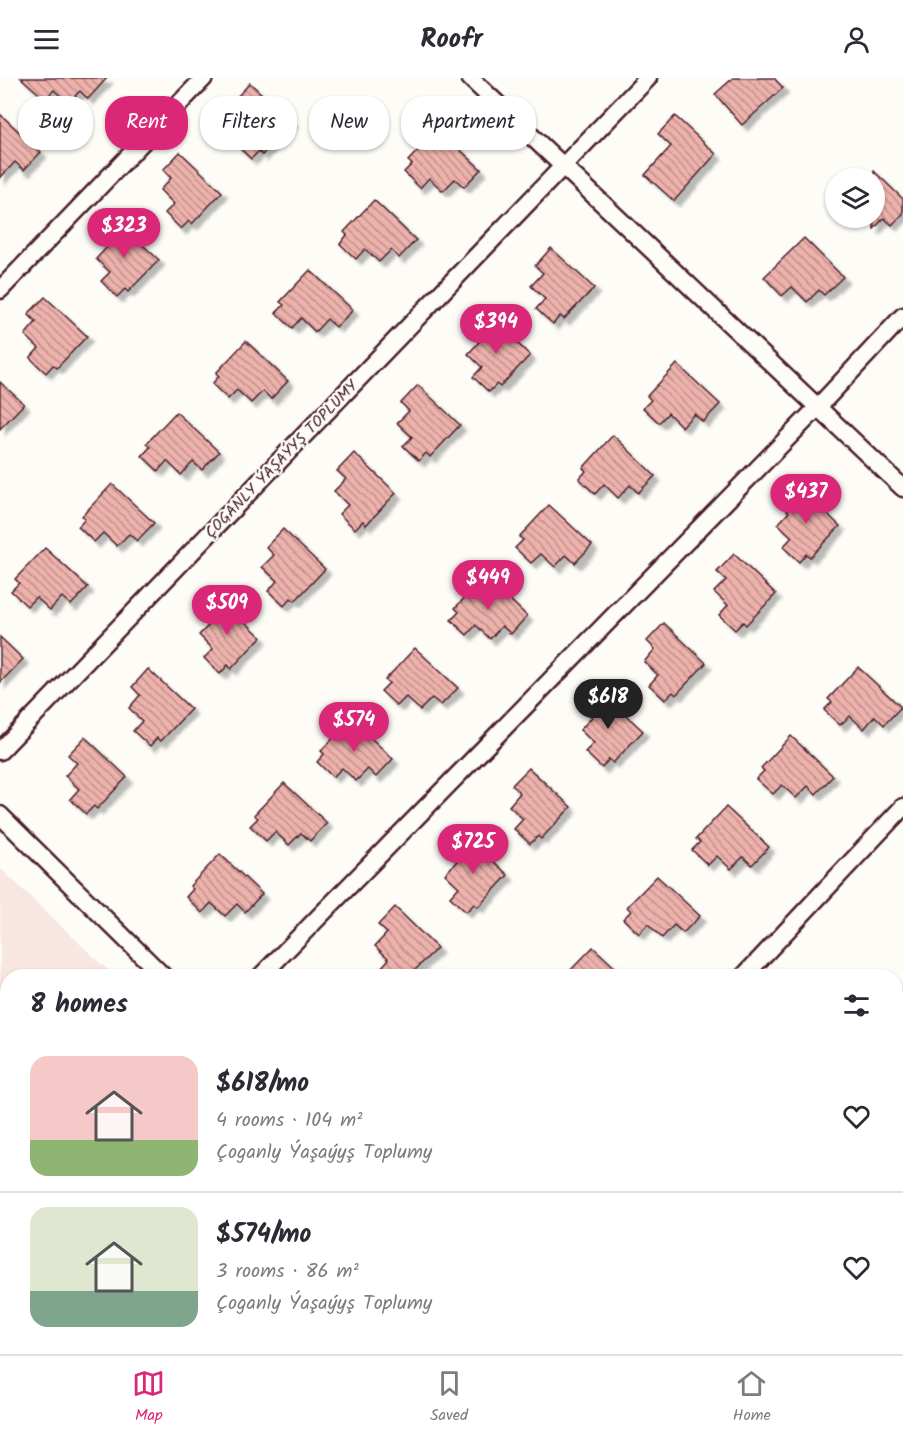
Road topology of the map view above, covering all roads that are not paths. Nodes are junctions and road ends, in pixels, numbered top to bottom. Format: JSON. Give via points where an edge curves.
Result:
{"nodes":[{"id":1,"x":204,"y":78,"type":"edge"},
{"id":2,"x":470,"y":78,"type":"edge"},
{"id":3,"x":648,"y":78,"type":"edge"},
{"id":4,"x":563,"y":166,"type":"junction"},
{"id":5,"x":0,"y":290,"type":"edge"},
{"id":6,"x":903,"y":316,"type":"edge"},
{"id":7,"x":818,"y":407,"type":"junction"},
{"id":8,"x":903,"y":488,"type":"edge"},
{"id":9,"x":0,"y":751,"type":"edge"},
{"id":10,"x":903,"y":807,"type":"edge"},
{"id":11,"x":0,"y":815,"type":"edge"},
{"id":12,"x":157,"y":969,"type":"edge"},
{"id":13,"x":268,"y":969,"type":"edge"},
{"id":14,"x":751,"y":969,"type":"edge"}],
"edges":[{"from":1,"to":5,"type":"street"},
{"from":2,"to":4,"type":"street"},
{"from":3,"to":4,"type":"street","name":"ÇOGANLY ÝAŞAÝYŞ TOPLUMY"},
{"from":4,"to":7,"type":"street"},
{"from":4,"to":9,"type":"street","name":"ÇOGANLY ÝAŞAÝYŞ TOPLUMY"},
{"from":6,"to":7,"type":"street"},
{"from":7,"to":8,"type":"street"},
{"from":7,"to":13,"type":"street"},
{"from":10,"to":14,"type":"street"},
{"from":11,"to":12,"type":"street"}]}
